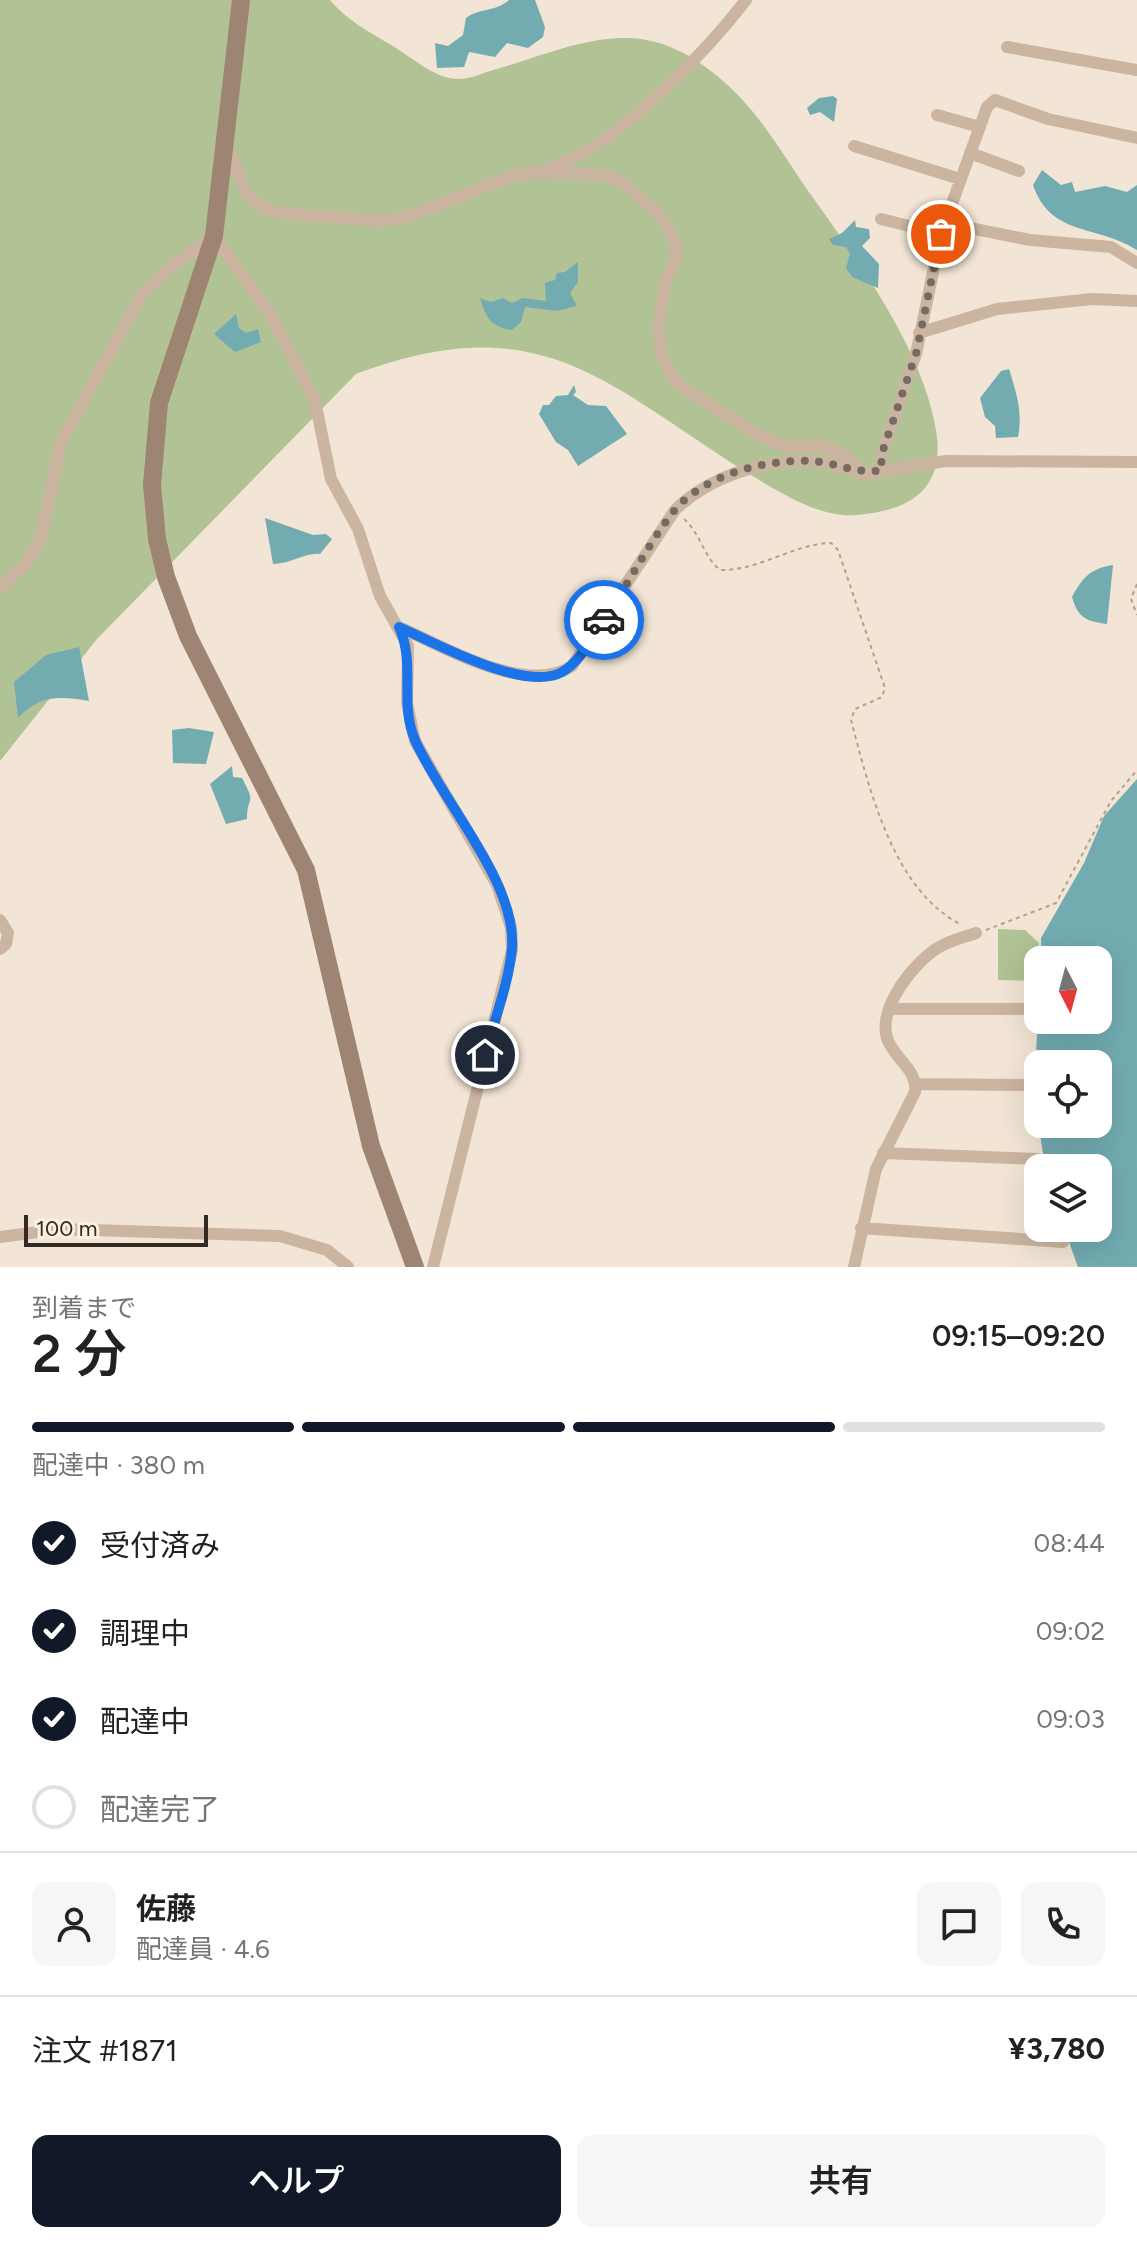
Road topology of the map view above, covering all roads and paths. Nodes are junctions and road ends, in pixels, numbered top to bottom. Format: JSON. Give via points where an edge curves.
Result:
{"nodes":[{"id":1,"x":241,"y":0,"type":"edge"},
{"id":2,"x":746,"y":0,"type":"edge"},
{"id":3,"x":1007,"y":47,"type":"dead end"},
{"id":4,"x":1137,"y":70,"type":"edge"},
{"id":5,"x":937,"y":115,"type":"dead end"},
{"id":6,"x":980,"y":127,"type":"junction"},
{"id":7,"x":1137,"y":138,"type":"edge"},
{"id":8,"x":224,"y":139,"type":"junction"},
{"id":9,"x":854,"y":146,"type":"dead end"},
{"id":10,"x":970,"y":153,"type":"junction"},
{"id":11,"x":1019,"y":171,"type":"dead end"},
{"id":12,"x":535,"y":172,"type":"junction"},
{"id":13,"x":960,"y":179,"type":"junction"},
{"id":14,"x":881,"y":219,"type":"dead end"},
{"id":15,"x":943,"y":228,"type":"junction"},
{"id":16,"x":214,"y":236,"type":"junction"},
{"id":17,"x":1137,"y":263,"type":"edge"},
{"id":18,"x":1137,"y":301,"type":"edge"},
{"id":19,"x":919,"y":333,"type":"junction"},
{"id":20,"x":1137,"y":462,"type":"edge"},
{"id":21,"x":882,"y":470,"type":"junction"},
{"id":22,"x":864,"y":474,"type":"junction"},
{"id":23,"x":675,"y":510,"type":"junction"},
{"id":24,"x":1137,"y":584,"type":"edge"},
{"id":25,"x":0,"y":588,"type":"edge"},
{"id":26,"x":1137,"y":615,"type":"edge"},
{"id":27,"x":399,"y":627,"type":"junction"},
{"id":28,"x":1137,"y":770,"type":"edge"},
{"id":29,"x":0,"y":920,"type":"edge"},
{"id":30,"x":976,"y":933,"type":"junction"},
{"id":31,"x":0,"y":949,"type":"edge"},
{"id":32,"x":891,"y":1009,"type":"junction"},
{"id":33,"x":1024,"y":1009,"type":"edge"},
{"id":34,"x":916,"y":1084,"type":"junction"},
{"id":35,"x":1024,"y":1085,"type":"edge"},
{"id":36,"x":883,"y":1153,"type":"junction"},
{"id":37,"x":1024,"y":1158,"type":"edge"},
{"id":38,"x":861,"y":1228,"type":"junction"},
{"id":39,"x":0,"y":1237,"type":"edge"},
{"id":40,"x":1024,"y":1239,"type":"edge"},
{"id":41,"x":348,"y":1267,"type":"edge"},
{"id":42,"x":415,"y":1267,"type":"edge"},
{"id":43,"x":433,"y":1267,"type":"edge"},
{"id":44,"x":854,"y":1267,"type":"edge"}],
"edges":[{"from":1,"to":8,"type":"street"},
{"from":2,"to":12,"type":"street","via":[[704,52],[594,148]]},
{"from":3,"to":4,"type":"street"},
{"from":5,"to":6,"type":"street"},
{"from":6,"to":7,"type":"street","via":[[995,100],[1048,119]]},
{"from":6,"to":10,"type":"street"},
{"from":8,"to":12,"type":"street","via":[[247,195],[268,210],[289,214],[382,221]]},
{"from":8,"to":16,"type":"street"},
{"from":9,"to":13,"type":"street"},
{"from":10,"to":11,"type":"street"},
{"from":10,"to":13,"type":"street"},
{"from":12,"to":22,"type":"street","via":[[605,175],[622,182],[668,225],[676,259],[665,282],[658,333],[663,360],[679,385],[756,434],[788,447],[821,445],[848,457]]},
{"from":13,"to":15,"type":"street"},
{"from":14,"to":15,"type":"street"},
{"from":15,"to":17,"type":"street","via":[[1111,247]]},
{"from":15,"to":19,"type":"street"},
{"from":16,"to":25,"type":"street","via":[[142,294],[61,442],[40,542]]},
{"from":16,"to":27,"type":"street","via":[[271,315],[304,374],[331,479],[358,529],[380,596]]},
{"from":16,"to":42,"type":"street","via":[[159,403],[152,485],[157,539],[188,636],[306,870],[371,1146]]},
{"from":18,"to":19,"type":"street","via":[[1092,299],[997,309]]},
{"from":19,"to":21,"type":"street","via":[[881,456]]},
{"from":20,"to":21,"type":"street","via":[[946,461]]},
{"from":21,"to":22,"type":"street"},
{"from":22,"to":23,"type":"street","via":[[812,461],[775,463],[711,484]]},
{"from":23,"to":27,"type":"street","via":[[572,666],[558,675],[536,677],[492,667]]},
{"from":23,"to":30,"type":"path","via":[[720,570],[736,571],[816,543],[831,543],[838,550],[885,688],[882,697],[855,709],[851,720],[888,840],[928,900]]},
{"from":24,"to":26,"type":"path","via":[[1131,599]]},
{"from":27,"to":43,"type":"street","via":[[408,646],[407,703],[415,741],[497,885],[511,927],[512,950]]},
{"from":28,"to":30,"type":"path","via":[[1111,801],[1056,903]]},
{"from":29,"to":31,"type":"street","via":[[8,933]]},
{"from":30,"to":32,"type":"street","via":[[940,946],[910,973]]},
{"from":32,"to":33,"type":"street"},
{"from":32,"to":34,"type":"street","via":[[885,1025],[888,1041]]},
{"from":34,"to":35,"type":"street"},
{"from":34,"to":36,"type":"street"},
{"from":36,"to":37,"type":"street"},
{"from":36,"to":38,"type":"street"},
{"from":38,"to":40,"type":"street"},
{"from":38,"to":44,"type":"street"},
{"from":39,"to":41,"type":"street","via":[[61,1229],[280,1236],[327,1250]]}]}
